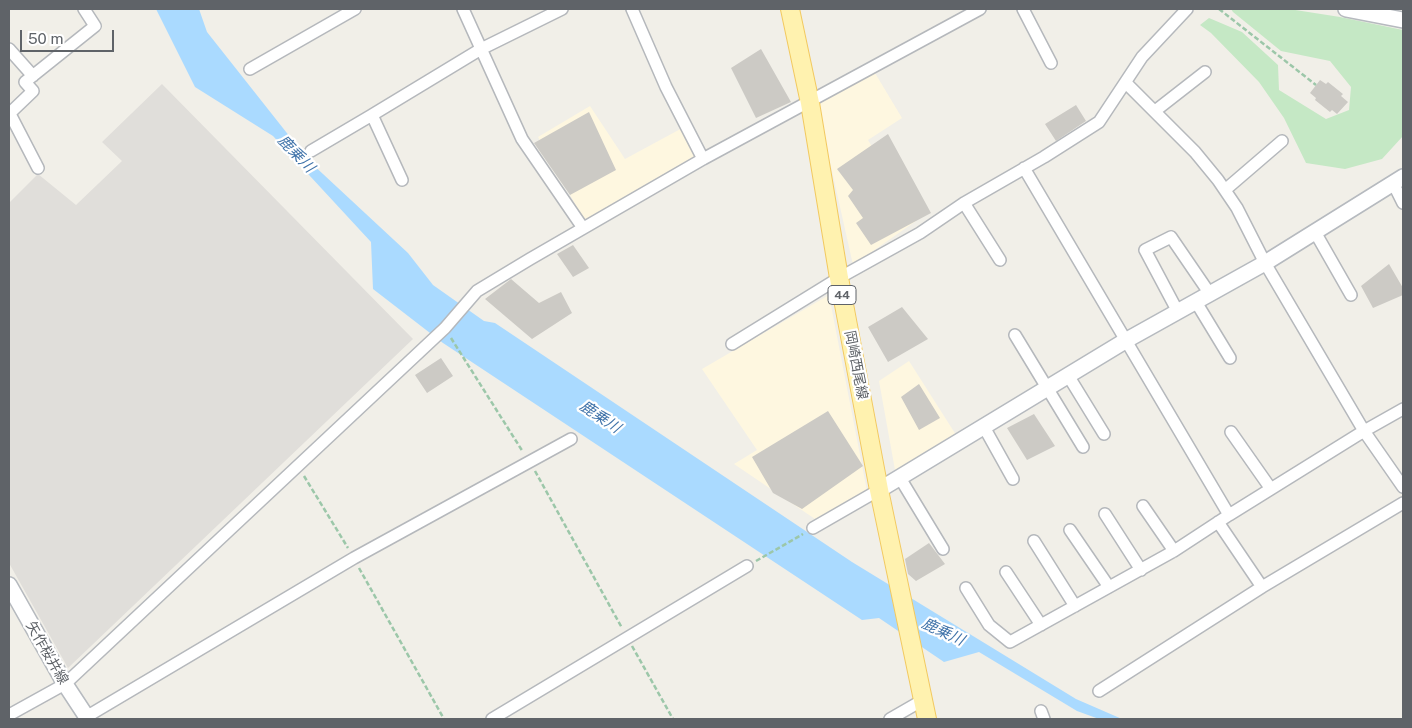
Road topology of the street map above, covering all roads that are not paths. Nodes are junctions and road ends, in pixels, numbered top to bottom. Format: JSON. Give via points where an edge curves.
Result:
{"nodes":[{"id":1,"x":84,"y":9,"type":"edge"},
{"id":2,"x":355,"y":9,"type":"edge"},
{"id":3,"x":463,"y":9,"type":"edge"},
{"id":4,"x":562,"y":9,"type":"edge"},
{"id":5,"x":632,"y":9,"type":"edge"},
{"id":6,"x":790,"y":9,"type":"edge"},
{"id":7,"x":980,"y":9,"type":"edge"},
{"id":8,"x":1023,"y":9,"type":"edge"},
{"id":9,"x":1187,"y":9,"type":"edge"},
{"id":10,"x":1346,"y":9,"type":"edge"},
{"id":11,"x":1403,"y":20,"type":"edge"},
{"id":12,"x":9,"y":49,"type":"edge"},
{"id":13,"x":481,"y":49,"type":"junction"},
{"id":14,"x":1051,"y":63,"type":"dead end"},
{"id":15,"x":250,"y":69,"type":"dead end"},
{"id":16,"x":1205,"y":72,"type":"dead end"},
{"id":17,"x":33,"y":76,"type":"junction"},
{"id":18,"x":1126,"y":83,"type":"junction"},
{"id":19,"x":810,"y":103,"type":"junction"},
{"id":20,"x":1155,"y":111,"type":"junction"},
{"id":21,"x":9,"y":113,"type":"edge"},
{"id":22,"x":372,"y":115,"type":"junction"},
{"id":23,"x":1282,"y":141,"type":"dead end"},
{"id":24,"x":312,"y":151,"type":"dead end"},
{"id":25,"x":703,"y":159,"type":"junction"},
{"id":26,"x":38,"y":168,"type":"dead end"},
{"id":27,"x":1024,"y":168,"type":"junction"},
{"id":28,"x":402,"y":180,"type":"dead end"},
{"id":29,"x":1398,"y":180,"type":"edge"},
{"id":30,"x":1225,"y":190,"type":"junction"},
{"id":31,"x":964,"y":202,"type":"junction"},
{"id":32,"x":1403,"y":203,"type":"edge"},
{"id":33,"x":583,"y":228,"type":"junction"},
{"id":34,"x":1315,"y":232,"type":"junction"},
{"id":35,"x":1000,"y":260,"type":"dead end"},
{"id":36,"x":1265,"y":263,"type":"junction"},
{"id":37,"x":839,"y":278,"type":"junction"},
{"id":38,"x":1210,"y":294,"type":"junction"},
{"id":39,"x":1351,"y":295,"type":"dead end"},
{"id":40,"x":1196,"y":302,"type":"junction"},
{"id":41,"x":1178,"y":312,"type":"junction"},
{"id":42,"x":1015,"y":335,"type":"dead end"},
{"id":43,"x":1125,"y":341,"type":"junction"},
{"id":44,"x":732,"y":344,"type":"dead end"},
{"id":45,"x":1230,"y":358,"type":"dead end"},
{"id":46,"x":1069,"y":376,"type":"junction"},
{"id":47,"x":1048,"y":388,"type":"junction"},
{"id":48,"x":1403,"y":409,"type":"edge"},
{"id":49,"x":984,"y":427,"type":"junction"},
{"id":50,"x":1364,"y":431,"type":"junction"},
{"id":51,"x":1231,"y":432,"type":"dead end"},
{"id":52,"x":1104,"y":434,"type":"dead end"},
{"id":53,"x":571,"y":438,"type":"dead end"},
{"id":54,"x":1083,"y":447,"type":"dead end"},
{"id":55,"x":900,"y":478,"type":"junction"},
{"id":56,"x":1013,"y":479,"type":"dead end"},
{"id":57,"x":1403,"y":487,"type":"edge"},
{"id":58,"x":1271,"y":489,"type":"junction"},
{"id":59,"x":879,"y":490,"type":"junction"},
{"id":60,"x":1403,"y":503,"type":"edge"},
{"id":61,"x":1143,"y":506,"type":"dead end"},
{"id":62,"x":1105,"y":514,"type":"dead end"},
{"id":63,"x":1229,"y":515,"type":"junction"},
{"id":64,"x":1218,"y":522,"type":"junction"},
{"id":65,"x":813,"y":528,"type":"road end"},
{"id":66,"x":1070,"y":530,"type":"dead end"},
{"id":67,"x":1034,"y":542,"type":"dead end"},
{"id":68,"x":943,"y":548,"type":"dead end"},
{"id":69,"x":1174,"y":551,"type":"junction"},
{"id":70,"x":747,"y":566,"type":"road end"},
{"id":71,"x":1141,"y":570,"type":"junction"},
{"id":72,"x":1006,"y":572,"type":"dead end"},
{"id":73,"x":9,"y":585,"type":"edge"},
{"id":74,"x":1262,"y":587,"type":"junction"},
{"id":75,"x":966,"y":588,"type":"dead end"},
{"id":76,"x":1109,"y":588,"type":"junction"},
{"id":77,"x":1075,"y":606,"type":"junction"},
{"id":78,"x":1041,"y":625,"type":"junction"},
{"id":79,"x":65,"y":684,"type":"junction"},
{"id":80,"x":1099,"y":691,"type":"dead end"},
{"id":81,"x":923,"y":700,"type":"junction"},
{"id":82,"x":9,"y":715,"type":"edge"},
{"id":83,"x":87,"y":718,"type":"edge"},
{"id":84,"x":492,"y":719,"type":"edge"},
{"id":85,"x":890,"y":719,"type":"edge"},
{"id":86,"x":927,"y":719,"type":"edge"}],
"edges":[{"from":1,"to":17,"type":"street","via":[[95,26]]},
{"from":2,"to":15,"type":"street"},
{"from":3,"to":13,"type":"street"},
{"from":4,"to":13,"type":"street"},
{"from":5,"to":25,"type":"street","via":[[666,87]]},
{"from":6,"to":19,"type":"main road","name":"岡崎西尾線","number":"44"},
{"from":7,"to":19,"type":"street"},
{"from":8,"to":14,"type":"street"},
{"from":9,"to":18,"type":"street","via":[[1142,58]]},
{"from":10,"to":11,"type":"street"},
{"from":12,"to":17,"type":"street"},
{"from":13,"to":22,"type":"street"},
{"from":13,"to":33,"type":"street","via":[[522,139]]},
{"from":16,"to":20,"type":"street"},
{"from":17,"to":21,"type":"street","via":[[25,82],[33,91]]},
{"from":18,"to":20,"type":"street"},
{"from":18,"to":27,"type":"street","via":[[1100,122]]},
{"from":19,"to":25,"type":"street"},
{"from":19,"to":37,"type":"main road","name":"岡崎西尾線","number":"44"},
{"from":20,"to":30,"type":"street","via":[[1195,152]]},
{"from":21,"to":26,"type":"street"},
{"from":22,"to":24,"type":"street"},
{"from":22,"to":28,"type":"street"},
{"from":23,"to":30,"type":"street"},
{"from":25,"to":33,"type":"street"},
{"from":27,"to":31,"type":"street"},
{"from":27,"to":43,"type":"street"},
{"from":29,"to":32,"type":"street"},
{"from":29,"to":34,"type":"street"},
{"from":30,"to":36,"type":"street"},
{"from":31,"to":35,"type":"street"},
{"from":31,"to":37,"type":"street","via":[[920,233]]},
{"from":33,"to":79,"type":"street","via":[[478,291],[445,328]]},
{"from":34,"to":36,"type":"street"},
{"from":34,"to":39,"type":"street"},
{"from":36,"to":38,"type":"street"},
{"from":36,"to":50,"type":"street"},
{"from":37,"to":44,"type":"street"},
{"from":37,"to":59,"type":"main road","name":"岡崎西尾線","number":"44"},
{"from":38,"to":40,"type":"street"},
{"from":38,"to":41,"type":"street","via":[[1171,237],[1145,250]]},
{"from":40,"to":41,"type":"street"},
{"from":40,"to":45,"type":"street"},
{"from":41,"to":43,"type":"street"},
{"from":42,"to":47,"type":"street"},
{"from":43,"to":46,"type":"street"},
{"from":43,"to":63,"type":"street"},
{"from":46,"to":47,"type":"street"},
{"from":46,"to":52,"type":"street"},
{"from":47,"to":49,"type":"street"},
{"from":47,"to":54,"type":"street"},
{"from":48,"to":50,"type":"street"},
{"from":49,"to":55,"type":"street"},
{"from":49,"to":56,"type":"street"},
{"from":50,"to":57,"type":"street"},
{"from":50,"to":58,"type":"street"},
{"from":51,"to":58,"type":"street"},
{"from":53,"to":83,"type":"street","via":[[354,558]]},
{"from":55,"to":59,"type":"street"},
{"from":55,"to":68,"type":"street"},
{"from":58,"to":63,"type":"street"},
{"from":59,"to":65,"type":"street"},
{"from":59,"to":81,"type":"main road","name":"岡崎西尾線","number":"44"},
{"from":60,"to":74,"type":"street"},
{"from":61,"to":69,"type":"street"},
{"from":62,"to":71,"type":"street"},
{"from":63,"to":64,"type":"street"},
{"from":64,"to":69,"type":"street"},
{"from":64,"to":74,"type":"street"},
{"from":66,"to":76,"type":"street"},
{"from":67,"to":77,"type":"street"},
{"from":69,"to":71,"type":"street"},
{"from":70,"to":84,"type":"street"},
{"from":71,"to":76,"type":"street"},
{"from":72,"to":78,"type":"street"},
{"from":73,"to":79,"type":"street","name":"矢作桜井線"},
{"from":74,"to":80,"type":"street"},
{"from":75,"to":78,"type":"street","via":[[989,625],[1010,642]]},
{"from":76,"to":77,"type":"street"},
{"from":77,"to":78,"type":"street"},
{"from":79,"to":82,"type":"street"},
{"from":79,"to":83,"type":"street","name":"矢作桜井線"},
{"from":81,"to":85,"type":"street"},
{"from":81,"to":86,"type":"main road","name":"岡崎西尾線","number":"44"}]}
